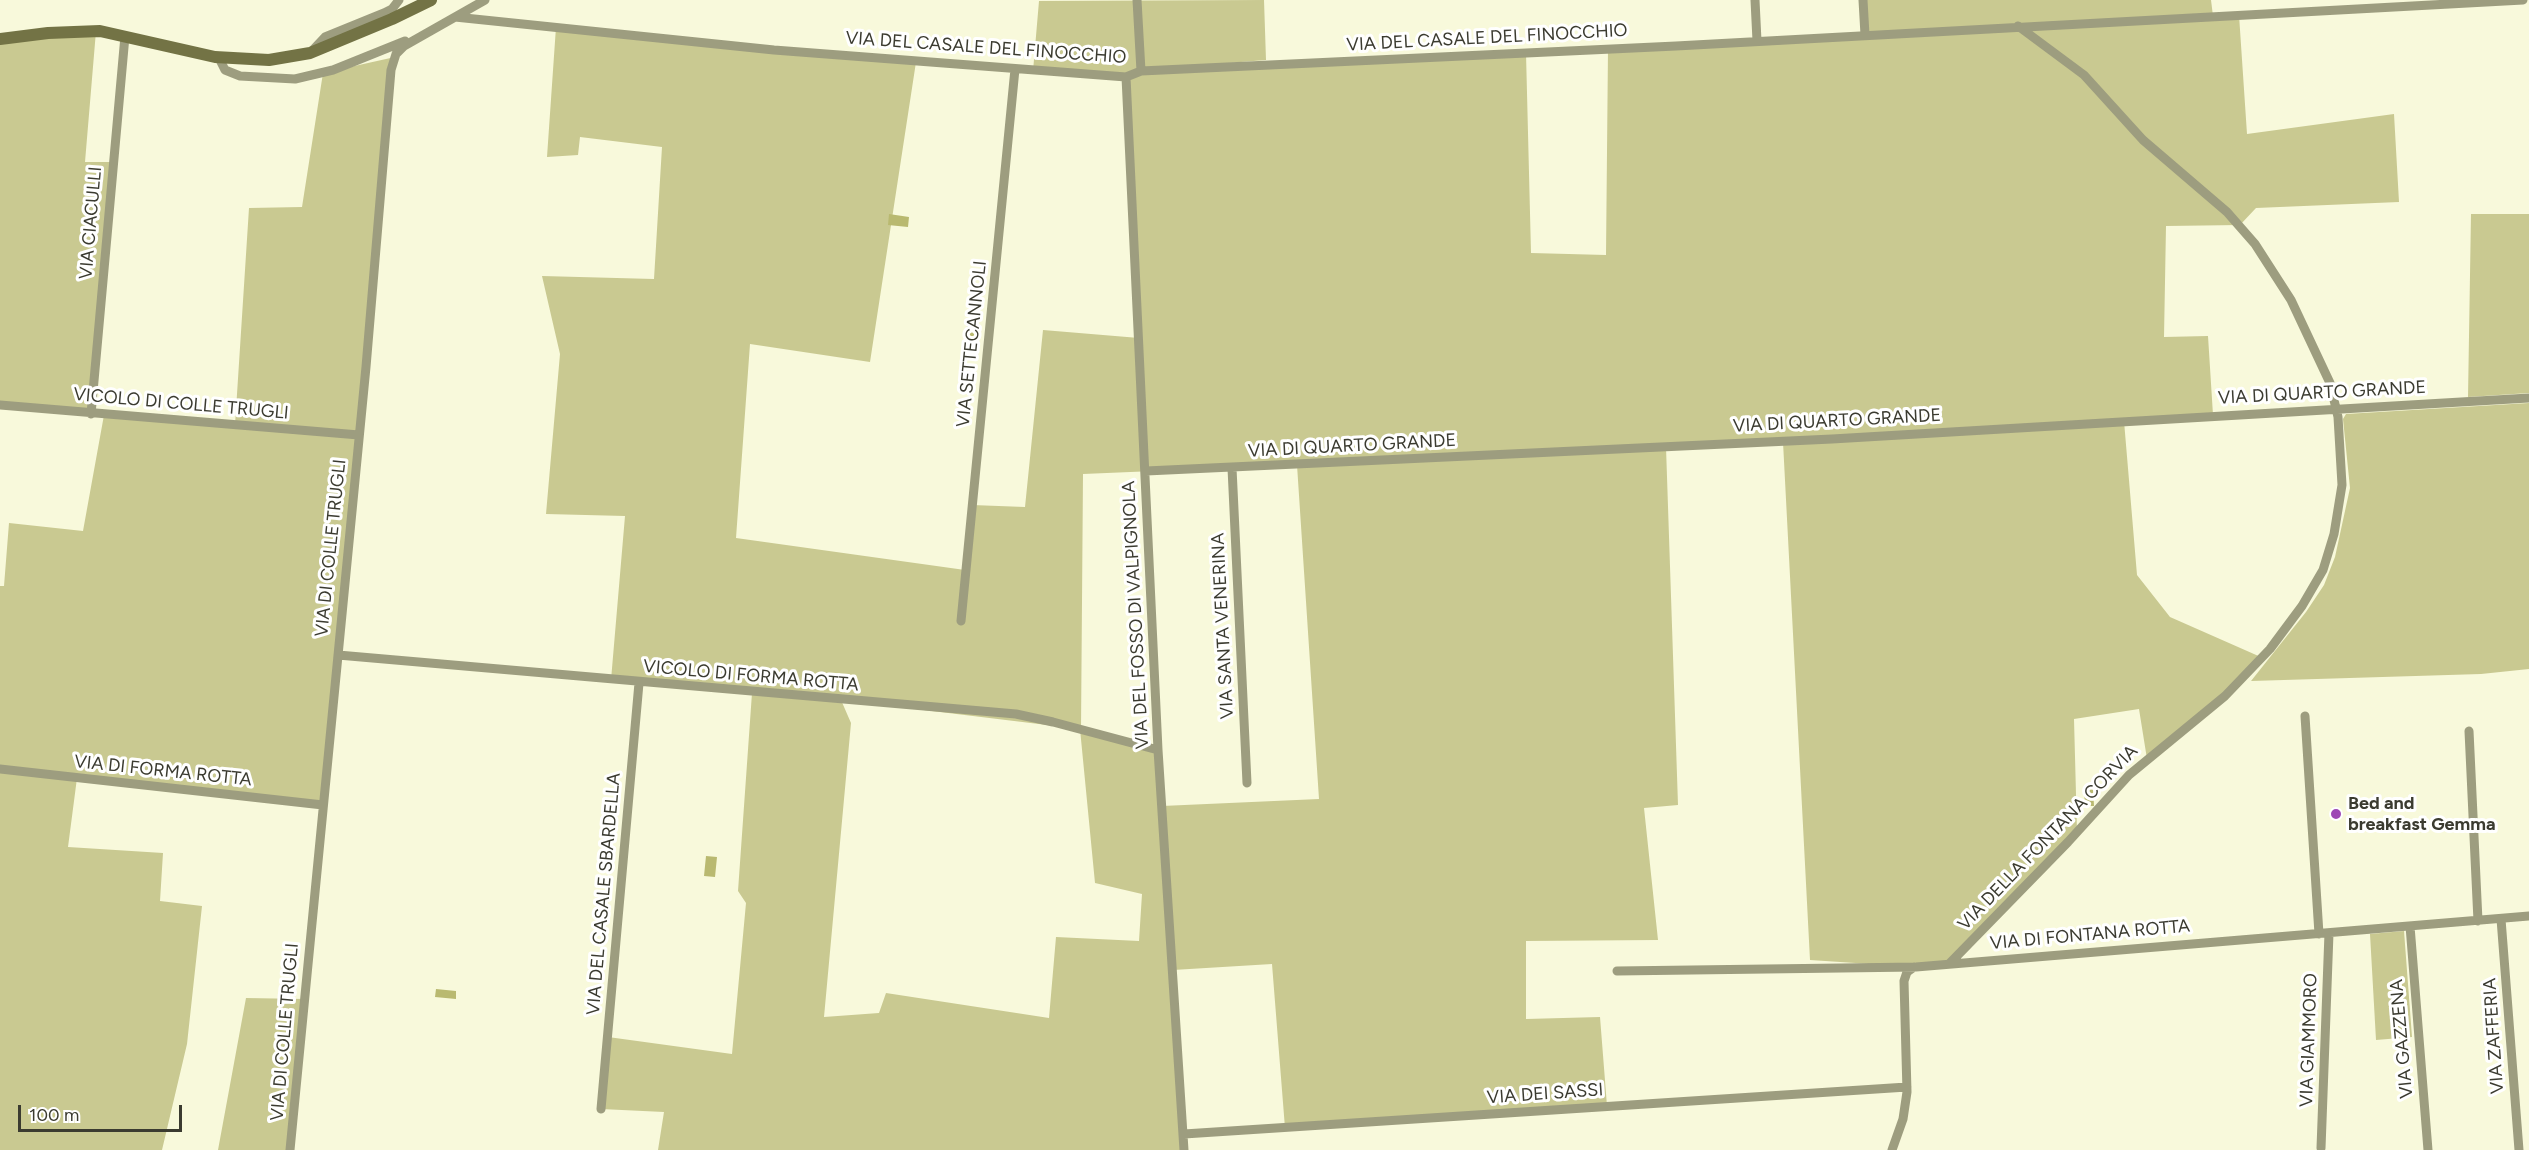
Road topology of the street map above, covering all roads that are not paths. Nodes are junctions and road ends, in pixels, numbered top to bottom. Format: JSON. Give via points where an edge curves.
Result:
{"nodes":[{"id":1,"x":399,"y":0,"type":"edge"},
{"id":2,"x":431,"y":0,"type":"edge"},
{"id":3,"x":485,"y":0,"type":"edge"},
{"id":4,"x":1137,"y":0,"type":"edge"},
{"id":5,"x":1755,"y":0,"type":"edge"},
{"id":6,"x":1863,"y":0,"type":"edge"},
{"id":7,"x":2313,"y":0,"type":"edge"},
{"id":8,"x":2505,"y":0,"type":"edge"},
{"id":9,"x":2523,"y":0,"type":"edge"},
{"id":10,"x":2313,"y":11,"type":"junction"},
{"id":11,"x":455,"y":17,"type":"junction"},
{"id":12,"x":2018,"y":26,"type":"junction"},
{"id":13,"x":427,"y":32,"type":"junction"},
{"id":14,"x":1865,"y":35,"type":"junction"},
{"id":15,"x":125,"y":36,"type":"junction"},
{"id":16,"x":0,"y":39,"type":"edge"},
{"id":17,"x":1757,"y":41,"type":"junction"},
{"id":18,"x":310,"y":53,"type":"junction"},
{"id":19,"x":219,"y":58,"type":"junction"},
{"id":20,"x":1015,"y":69,"type":"junction"},
{"id":21,"x":1141,"y":71,"type":"junction"},
{"id":22,"x":1126,"y":77,"type":"junction"},
{"id":23,"x":2529,"y":398,"type":"edge"},
{"id":24,"x":0,"y":405,"type":"edge"},
{"id":25,"x":2337,"y":408,"type":"junction"},
{"id":26,"x":91,"y":414,"type":"junction"},
{"id":27,"x":359,"y":435,"type":"junction"},
{"id":28,"x":1232,"y":468,"type":"junction"},
{"id":29,"x":1146,"y":471,"type":"junction"},
{"id":30,"x":961,"y":621,"type":"dead end"},
{"id":31,"x":338,"y":655,"type":"junction"},
{"id":32,"x":639,"y":683,"type":"junction"},
{"id":33,"x":2305,"y":716,"type":"dead end"},
{"id":34,"x":2469,"y":731,"type":"dead end"},
{"id":35,"x":1158,"y":750,"type":"junction"},
{"id":36,"x":0,"y":770,"type":"edge"},
{"id":37,"x":1247,"y":783,"type":"dead end"},
{"id":38,"x":323,"y":805,"type":"junction"},
{"id":39,"x":2529,"y":916,"type":"edge"},
{"id":40,"x":2501,"y":919,"type":"junction"},
{"id":41,"x":2478,"y":921,"type":"junction"},
{"id":42,"x":2410,"y":926,"type":"junction"},
{"id":43,"x":2324,"y":933,"type":"junction"},
{"id":44,"x":1950,"y":963,"type":"junction"},
{"id":45,"x":1916,"y":967,"type":"junction"},
{"id":46,"x":1617,"y":971,"type":"dead end"},
{"id":47,"x":1907,"y":1087,"type":"junction"},
{"id":48,"x":601,"y":1109,"type":"dead end"},
{"id":49,"x":1184,"y":1134,"type":"junction"},
{"id":50,"x":2321,"y":1148,"type":"dead end"},
{"id":51,"x":290,"y":1150,"type":"edge"},
{"id":52,"x":1184,"y":1150,"type":"edge"},
{"id":53,"x":1892,"y":1150,"type":"edge"},
{"id":54,"x":2428,"y":1150,"type":"edge"},
{"id":55,"x":2519,"y":1150,"type":"edge"}],
"edges":[{"from":1,"to":18,"type":"street","via":[[384,13],[325,36]]},
{"from":2,"to":18,"type":"main road"},
{"from":3,"to":11,"type":"street","name":"VIA DI COLLE TRUGLI"},
{"from":4,"to":21,"type":"street"},
{"from":5,"to":17,"type":"street"},
{"from":6,"to":14,"type":"street"},
{"from":7,"to":10,"type":"street"},
{"from":8,"to":9,"type":"street","name":"VIA DEL CASALE DEL FINOCCHIO"},
{"from":8,"to":10,"type":"street","name":"VIA DEL CASALE DEL FINOCCHIO"},
{"from":10,"to":12,"type":"street","name":"VIA DEL CASALE DEL FINOCCHIO"},
{"from":11,"to":13,"type":"street","name":"VIA DI COLLE TRUGLI"},
{"from":11,"to":20,"type":"street","name":"VIA DEL CASALE DEL FINOCCHIO","via":[[783,51]]},
{"from":12,"to":14,"type":"street","name":"VIA DEL CASALE DEL FINOCCHIO"},
{"from":12,"to":25,"type":"street","name":"VIA DELLA FONTANA CORVIA","via":[[2081,72],[2143,140],[2246,231],[2300,317],[2323,364]]},
{"from":13,"to":19,"type":"street","via":[[345,66],[294,79],[231,73]]},
{"from":13,"to":27,"type":"street","name":"VIA DI COLLE TRUGLI","via":[[399,51],[391,70]]},
{"from":14,"to":17,"type":"street","name":"VIA DEL CASALE DEL FINOCCHIO"},
{"from":15,"to":16,"type":"main road","via":[[84,31]]},
{"from":15,"to":19,"type":"main road"},
{"from":15,"to":26,"type":"street","name":"VIA CIACULLI"},
{"from":17,"to":21,"type":"street","name":"VIA DEL CASALE DEL FINOCCHIO"},
{"from":18,"to":19,"type":"main road","via":[[269,60]]},
{"from":20,"to":22,"type":"street","name":"VIA DEL CASALE DEL FINOCCHIO"},
{"from":20,"to":30,"type":"street","name":"VIA SETTECANNOLI"},
{"from":21,"to":22,"type":"street","name":"VIA DEL CASALE DEL FINOCCHIO"},
{"from":22,"to":29,"type":"street","name":"VIA DEL FOSSO DI VALPIGNOLA"},
{"from":23,"to":25,"type":"street","name":"VIA DI QUARTO GRANDE"},
{"from":24,"to":26,"type":"street","name":"VICOLO DI COLLE TRUGLI"},
{"from":25,"to":28,"type":"street","name":"VIA DI QUARTO GRANDE","via":[[1822,439]]},
{"from":25,"to":44,"type":"street","name":"VIA DELLA FONTANA CORVIA","via":[[2343,469],[2337,517],[2323,570],[2292,620],[2241,682],[2129,775]]},
{"from":26,"to":27,"type":"street","name":"VICOLO DI COLLE TRUGLI"},
{"from":27,"to":31,"type":"street","name":"VIA DI COLLE TRUGLI"},
{"from":28,"to":29,"type":"street","name":"VIA DI QUARTO GRANDE"},
{"from":28,"to":37,"type":"street","name":"VIA SANTA VENERINA"},
{"from":29,"to":35,"type":"street","name":"VIA DEL FOSSO DI VALPIGNOLA"},
{"from":31,"to":32,"type":"street","name":"VICOLO DI FORMA ROTTA"},
{"from":31,"to":38,"type":"street","name":"VIA DI COLLE TRUGLI"},
{"from":32,"to":35,"type":"street","name":"VICOLO DI FORMA ROTTA","via":[[1016,714]]},
{"from":32,"to":48,"type":"street","name":"VIA DEL CASALE SBARDELLA"},
{"from":33,"to":43,"type":"street","name":"VIA GIAMMORO"},
{"from":34,"to":41,"type":"street"},
{"from":35,"to":49,"type":"street","name":"VIA DEL FOSSO DI VALPIGNOLA"},
{"from":36,"to":38,"type":"street","name":"VIA DI FORMA ROTTA"},
{"from":38,"to":51,"type":"street","name":"VIA DI COLLE TRUGLI"},
{"from":39,"to":40,"type":"street","name":"VIA DI FONTANA ROTTA"},
{"from":40,"to":41,"type":"street","name":"VIA DI FONTANA ROTTA"},
{"from":40,"to":55,"type":"street","name":"VIA ZAFFERIA"},
{"from":41,"to":42,"type":"street","name":"VIA DI FONTANA ROTTA"},
{"from":42,"to":43,"type":"street","name":"VIA DI FONTANA ROTTA"},
{"from":42,"to":54,"type":"street","name":"VIA GAZZENA"},
{"from":43,"to":44,"type":"street","name":"VIA DI FONTANA ROTTA"},
{"from":43,"to":50,"type":"street","name":"VIA GIAMMORO"},
{"from":44,"to":45,"type":"street","name":"VIA DI FONTANA ROTTA"},
{"from":45,"to":46,"type":"street","name":"VIA DI FONTANA ROTTA"},
{"from":45,"to":47,"type":"street","via":[[1907,972],[1904,981]]},
{"from":47,"to":49,"type":"street","name":"VIA DEI SASSI"},
{"from":47,"to":53,"type":"street","via":[[1903,1119]]},
{"from":49,"to":52,"type":"street","name":"VIA DEL FOSSO DI VALPIGNOLA"}]}
